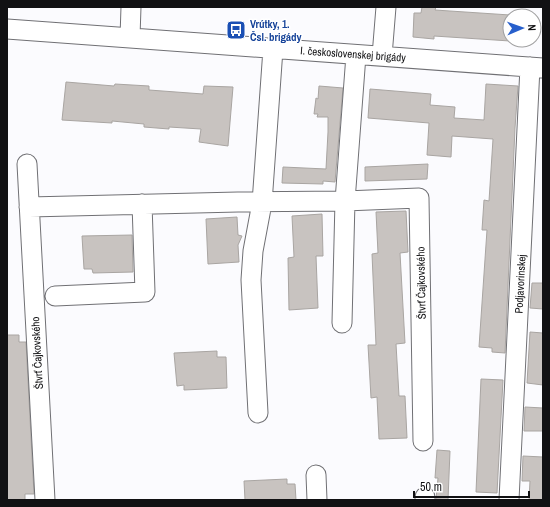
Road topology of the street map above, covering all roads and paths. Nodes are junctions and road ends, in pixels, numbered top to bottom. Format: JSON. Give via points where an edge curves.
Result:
{"nodes":[{"id":1,"x":131,"y":7,"type":"edge"},
{"id":2,"x":386,"y":7,"type":"edge"},
{"id":3,"x":7,"y":29,"type":"edge"},
{"id":4,"x":130,"y":38,"type":"junction"},
{"id":5,"x":273,"y":49,"type":"junction"},
{"id":6,"x":356,"y":55,"type":"junction"},
{"id":7,"x":382,"y":56,"type":"junction"},
{"id":8,"x":536,"y":68,"type":"edge"},
{"id":9,"x":27,"y":164,"type":"dead end"},
{"id":10,"x":345,"y":201,"type":"junction"},
{"id":11,"x":262,"y":203,"type":"junction"},
{"id":12,"x":142,"y":204,"type":"junction"},
{"id":13,"x":29,"y":207,"type":"junction"},
{"id":14,"x":55,"y":296,"type":"dead end"},
{"id":15,"x":342,"y":323,"type":"dead end"},
{"id":16,"x":258,"y":413,"type":"dead end"},
{"id":17,"x":423,"y":441,"type":"dead end"},
{"id":18,"x":316,"y":475,"type":"dead end"},
{"id":19,"x":45,"y":500,"type":"edge"},
{"id":20,"x":317,"y":500,"type":"edge"},
{"id":21,"x":509,"y":500,"type":"edge"}],
"edges":[{"from":1,"to":4,"type":"street"},
{"from":2,"to":7,"type":"street"},
{"from":3,"to":4,"type":"street","name":"I. československej brigády"},
{"from":4,"to":5,"type":"street","name":"I. československej brigády"},
{"from":5,"to":6,"type":"street","name":"I. československej brigády"},
{"from":5,"to":11,"type":"street"},
{"from":6,"to":7,"type":"street","name":"I. československej brigády"},
{"from":6,"to":10,"type":"street"},
{"from":7,"to":8,"type":"street","name":"I. československej brigády"},
{"from":8,"to":21,"type":"street","name":"Podjavorinskej"},
{"from":9,"to":13,"type":"street","name":"Štvrť Čajkovského"},
{"from":10,"to":11,"type":"street","name":"Štvrť Čajkovského"},
{"from":10,"to":15,"type":"street"},
{"from":10,"to":17,"type":"street","name":"Štvrť Čajkovského","via":[[419,198]]},
{"from":11,"to":12,"type":"street","name":"Štvrť Čajkovského"},
{"from":11,"to":16,"type":"street","via":[[253,251],[251,280]]},
{"from":12,"to":13,"type":"street","name":"Štvrť Čajkovského"},
{"from":12,"to":14,"type":"street","via":[[145,292]]},
{"from":13,"to":19,"type":"street","name":"Štvrť Čajkovského"},
{"from":18,"to":20,"type":"street"}]}
